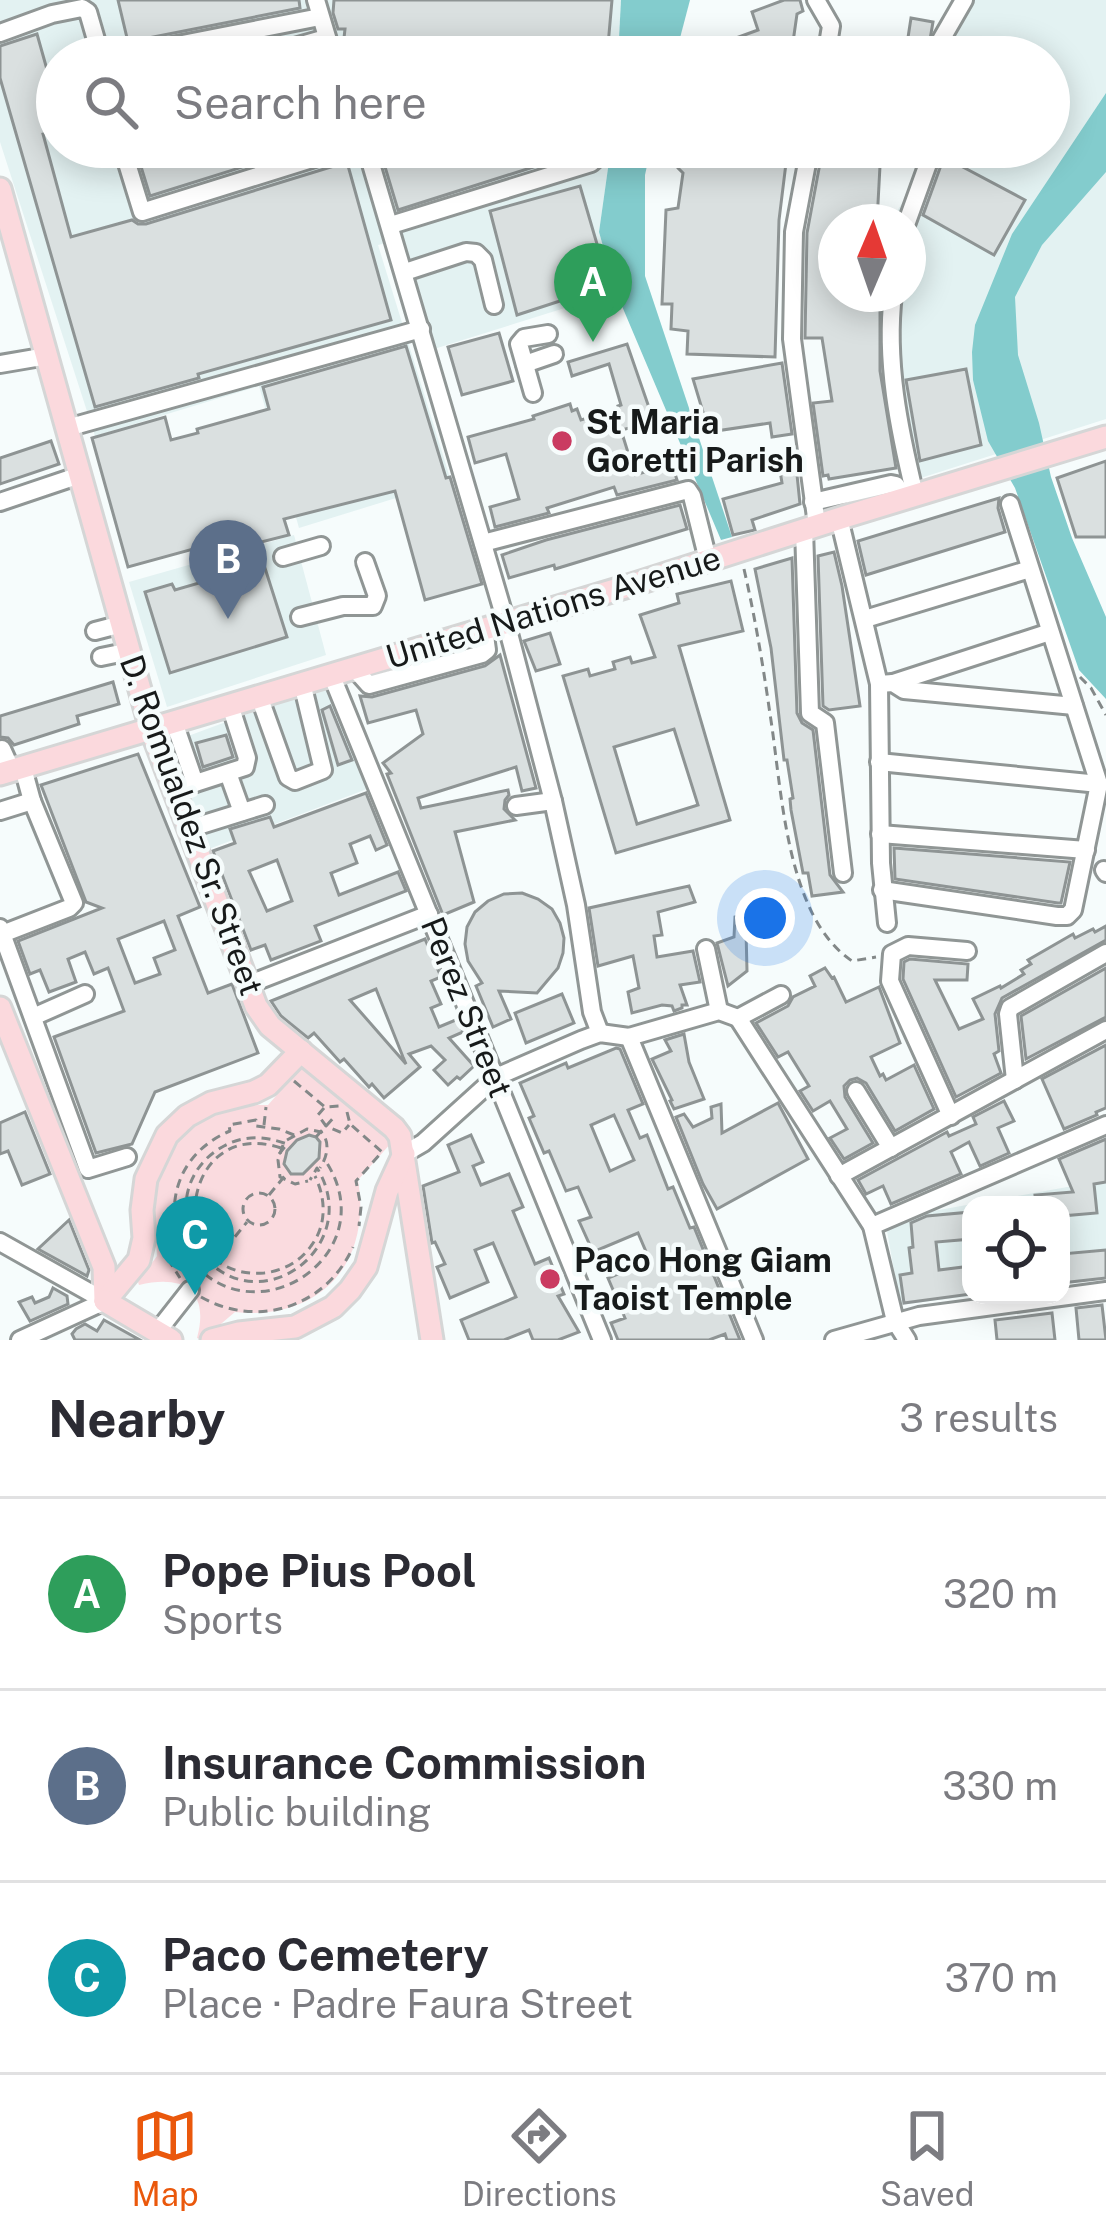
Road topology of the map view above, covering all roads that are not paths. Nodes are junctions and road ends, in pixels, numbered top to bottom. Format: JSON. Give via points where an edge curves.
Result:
{"nodes":[{"id":1,"x":816,"y":0,"type":"edge"},
{"id":2,"x":964,"y":0,"type":"edge"},
{"id":3,"x":318,"y":9,"type":"edge"},
{"id":4,"x":0,"y":32,"type":"edge"},
{"id":5,"x":95,"y":36,"type":"edge"},
{"id":6,"x":204,"y":36,"type":"edge"},
{"id":7,"x":830,"y":36,"type":"edge"},
{"id":8,"x":943,"y":36,"type":"edge"},
{"id":9,"x":124,"y":168,"type":"edge"},
{"id":10,"x":126,"y":168,"type":"edge"},
{"id":11,"x":283,"y":168,"type":"edge"},
{"id":12,"x":373,"y":168,"type":"edge"},
{"id":13,"x":575,"y":168,"type":"edge"},
{"id":14,"x":806,"y":168,"type":"edge"},
{"id":15,"x":926,"y":168,"type":"edge"},
{"id":16,"x":0,"y":189,"type":"edge"},
{"id":17,"x":913,"y":204,"type":"edge"},
{"id":18,"x":135,"y":214,"type":"dead end"},
{"id":19,"x":391,"y":225,"type":"junction"},
{"id":20,"x":405,"y":272,"type":"junction"},
{"id":21,"x":494,"y":305,"type":"dead end"},
{"id":22,"x":890,"y":312,"type":"edge"},
{"id":23,"x":421,"y":329,"type":"junction"},
{"id":24,"x":548,"y":334,"type":"dead end"},
{"id":25,"x":554,"y":353,"type":"dead end"},
{"id":26,"x":47,"y":356,"type":"junction"},
{"id":27,"x":0,"y":364,"type":"edge"},
{"id":28,"x":525,"y":364,"type":"junction"},
{"id":29,"x":533,"y":393,"type":"dead end"},
{"id":30,"x":67,"y":428,"type":"junction"},
{"id":31,"x":1106,"y":437,"type":"edge"},
{"id":32,"x":80,"y":476,"type":"junction"},
{"id":33,"x":909,"y":497,"type":"junction"},
{"id":34,"x":0,"y":502,"type":"edge"},
{"id":35,"x":1010,"y":503,"type":"dead end"},
{"id":36,"x":818,"y":519,"type":"junction"},
{"id":37,"x":483,"y":543,"type":"junction"},
{"id":38,"x":321,"y":546,"type":"dead end"},
{"id":39,"x":727,"y":554,"type":"junction"},
{"id":40,"x":283,"y":556,"type":"dead end"},
{"id":41,"x":365,"y":562,"type":"dead end"},
{"id":42,"x":1030,"y":568,"type":"junction"},
{"id":43,"x":300,"y":616,"type":"dead end"},
{"id":44,"x":865,"y":619,"type":"junction"},
{"id":45,"x":122,"y":623,"type":"junction"},
{"id":46,"x":495,"y":625,"type":"junction"},
{"id":47,"x":95,"y":631,"type":"dead end"},
{"id":48,"x":1050,"y":632,"type":"junction"},
{"id":49,"x":130,"y":651,"type":"junction"},
{"id":50,"x":101,"y":656,"type":"dead end"},
{"id":51,"x":331,"y":674,"type":"junction"},
{"id":52,"x":302,"y":683,"type":"junction"},
{"id":53,"x":886,"y":684,"type":"junction"},
{"id":54,"x":259,"y":696,"type":"junction"},
{"id":55,"x":230,"y":705,"type":"junction"},
{"id":56,"x":1074,"y":706,"type":"junction"},
{"id":57,"x":163,"y":725,"type":"junction"},
{"id":58,"x":2,"y":749,"type":"edge"},
{"id":59,"x":879,"y":762,"type":"junction"},
{"id":60,"x":12,"y":771,"type":"edge"},
{"id":61,"x":228,"y":772,"type":"junction"},
{"id":62,"x":1099,"y":784,"type":"junction"},
{"id":63,"x":184,"y":787,"type":"junction"},
{"id":64,"x":32,"y":801,"type":"junction"},
{"id":65,"x":553,"y":801,"type":"junction"},
{"id":66,"x":265,"y":805,"type":"dead end"},
{"id":67,"x":516,"y":806,"type":"dead end"},
{"id":68,"x":0,"y":811,"type":"edge"},
{"id":69,"x":242,"y":812,"type":"junction"},
{"id":70,"x":188,"y":830,"type":"junction"},
{"id":71,"x":880,"y":834,"type":"junction"},
{"id":72,"x":1086,"y":850,"type":"junction"},
{"id":73,"x":843,"y":873,"type":"dead end"},
{"id":74,"x":882,"y":890,"type":"junction"},
{"id":75,"x":429,"y":914,"type":"junction"},
{"id":76,"x":887,"y":923,"type":"dead end"},
{"id":77,"x":1,"y":931,"type":"edge"},
{"id":78,"x":706,"y":949,"type":"dead end"},
{"id":79,"x":968,"y":951,"type":"dead end"},
{"id":80,"x":1106,"y":952,"type":"edge"},
{"id":81,"x":247,"y":986,"type":"junction"},
{"id":82,"x":85,"y":994,"type":"dead end"},
{"id":83,"x":781,"y":994,"type":"dead end"},
{"id":84,"x":0,"y":1008,"type":"edge"},
{"id":85,"x":719,"y":1012,"type":"junction"},
{"id":86,"x":33,"y":1017,"type":"junction"},
{"id":87,"x":738,"y":1018,"type":"junction"},
{"id":88,"x":1106,"y":1030,"type":"edge"},
{"id":89,"x":600,"y":1033,"type":"junction"},
{"id":90,"x":629,"y":1037,"type":"junction"},
{"id":91,"x":301,"y":1051,"type":"junction"},
{"id":92,"x":496,"y":1077,"type":"junction"},
{"id":93,"x":1015,"y":1080,"type":"junction"},
{"id":94,"x":856,"y":1091,"type":"dead end"},
{"id":95,"x":951,"y":1116,"type":"junction"},
{"id":96,"x":1106,"y":1125,"type":"edge"},
{"id":97,"x":891,"y":1148,"type":"junction"},
{"id":98,"x":404,"y":1154,"type":"junction"},
{"id":99,"x":127,"y":1157,"type":"dead end"},
{"id":100,"x":839,"y":1176,"type":"junction"},
{"id":101,"x":872,"y":1226,"type":"junction"},
{"id":102,"x":0,"y":1242,"type":"edge"},
{"id":103,"x":189,"y":1288,"type":"road end"},
{"id":104,"x":1106,"y":1291,"type":"edge"},
{"id":105,"x":105,"y":1301,"type":"junction"},
{"id":106,"x":895,"y":1321,"type":"junction"},
{"id":107,"x":164,"y":1336,"type":"edge"},
{"id":108,"x":20,"y":1340,"type":"edge"},
{"id":109,"x":212,"y":1340,"type":"edge"},
{"id":110,"x":432,"y":1340,"type":"edge"},
{"id":111,"x":602,"y":1340,"type":"edge"},
{"id":112,"x":754,"y":1340,"type":"edge"},
{"id":113,"x":834,"y":1340,"type":"edge"},
{"id":114,"x":907,"y":1340,"type":"edge"}],
"edges":[{"from":1,"to":7,"type":"street"},
{"from":2,"to":8,"type":"street"},
{"from":3,"to":6,"type":"street"},
{"from":4,"to":5,"type":"street","via":[[82,8]]},
{"from":9,"to":18,"type":"street"},
{"from":10,"to":11,"type":"street","via":[[142,212]]},
{"from":12,"to":19,"type":"street"},
{"from":13,"to":19,"type":"street"},
{"from":14,"to":36,"type":"street","via":[[794,232],[792,339]]},
{"from":15,"to":17,"type":"street"},
{"from":16,"to":26,"type":"main road","name":"D. Romualdez Sr. Street"},
{"from":19,"to":20,"type":"street"},
{"from":20,"to":21,"type":"street","via":[[476,253]]},
{"from":20,"to":23,"type":"street"},
{"from":22,"to":33,"type":"street"},
{"from":23,"to":30,"type":"street"},
{"from":23,"to":37,"type":"street"},
{"from":24,"to":28,"type":"street","via":[[521,340]]},
{"from":25,"to":28,"type":"street"},
{"from":26,"to":27,"type":"street"},
{"from":26,"to":30,"type":"main road","name":"D. Romualdez Sr. Street"},
{"from":28,"to":29,"type":"street"},
{"from":30,"to":32,"type":"main road","name":"D. Romualdez Sr. Street"},
{"from":31,"to":33,"type":"main road","name":"United Nations Avenue"},
{"from":32,"to":34,"type":"street"},
{"from":32,"to":45,"type":"main road","name":"D. Romualdez Sr. Street"},
{"from":33,"to":36,"type":"main road","name":"United Nations Avenue"},
{"from":35,"to":42,"type":"street"},
{"from":36,"to":39,"type":"main road","name":"United Nations Avenue"},
{"from":36,"to":44,"type":"street"},
{"from":36,"to":73,"type":"street","via":[[810,713],[825,723]]},
{"from":37,"to":39,"type":"street","via":[[688,490]]},
{"from":37,"to":46,"type":"street"},
{"from":38,"to":40,"type":"street"},
{"from":39,"to":46,"type":"main road","name":"United Nations Avenue"},
{"from":41,"to":43,"type":"street","via":[[373,606]]},
{"from":42,"to":44,"type":"street"},
{"from":42,"to":48,"type":"street"},
{"from":44,"to":53,"type":"street"},
{"from":45,"to":47,"type":"street"},
{"from":45,"to":49,"type":"main road","name":"D. Romualdez Sr. Street"},
{"from":46,"to":51,"type":"main road","name":"United Nations Avenue"},
{"from":46,"to":65,"type":"street"},
{"from":48,"to":53,"type":"street"},
{"from":48,"to":56,"type":"street"},
{"from":49,"to":50,"type":"street"},
{"from":49,"to":57,"type":"main road","name":"D. Romualdez Sr. Street"},
{"from":51,"to":52,"type":"main road","name":"United Nations Avenue"},
{"from":51,"to":75,"type":"street","name":"Perez Street"},
{"from":52,"to":54,"type":"main road","name":"United Nations Avenue"},
{"from":52,"to":54,"type":"street","via":[[323,770],[296,781]]},
{"from":53,"to":56,"type":"street"},
{"from":53,"to":59,"type":"street"},
{"from":54,"to":55,"type":"main road","name":"United Nations Avenue"},
{"from":55,"to":57,"type":"main road","name":"United Nations Avenue"},
{"from":55,"to":61,"type":"street","via":[[247,763]]},
{"from":56,"to":62,"type":"street"},
{"from":57,"to":60,"type":"main road","name":"United Nations Avenue"},
{"from":57,"to":63,"type":"main road","name":"D. Romualdez Sr. Street"},
{"from":58,"to":60,"type":"street"},
{"from":59,"to":62,"type":"street"},
{"from":59,"to":71,"type":"street"},
{"from":60,"to":64,"type":"street"},
{"from":61,"to":63,"type":"street"},
{"from":61,"to":69,"type":"street"},
{"from":62,"to":72,"type":"street"},
{"from":63,"to":70,"type":"main road","name":"D. Romualdez Sr. Street"},
{"from":64,"to":68,"type":"street"},
{"from":64,"to":77,"type":"street","via":[[74,904]]},
{"from":65,"to":67,"type":"street"},
{"from":65,"to":89,"type":"street"},
{"from":66,"to":69,"type":"street"},
{"from":69,"to":70,"type":"street"},
{"from":70,"to":81,"type":"main road","name":"D. Romualdez Sr. Street"},
{"from":71,"to":72,"type":"street"},
{"from":71,"to":74,"type":"street"},
{"from":72,"to":74,"type":"street","via":[[1067,916]]},
{"from":74,"to":76,"type":"street"},
{"from":75,"to":81,"type":"street"},
{"from":75,"to":92,"type":"street","name":"Perez Street"},
{"from":77,"to":86,"type":"street"},
{"from":78,"to":85,"type":"street"},
{"from":79,"to":95,"type":"street","via":[[908,946],[892,954],[890,981]]},
{"from":80,"to":93,"type":"street","via":[[1010,1008]]},
{"from":81,"to":91,"type":"main road","name":"D. Romualdez Sr. Street","via":[[270,1026]]},
{"from":82,"to":86,"type":"street"},
{"from":83,"to":87,"type":"street"},
{"from":84,"to":105,"type":"main road","via":[[104,1268]]},
{"from":85,"to":87,"type":"street"},
{"from":85,"to":90,"type":"street"},
{"from":86,"to":99,"type":"street","via":[[88,1169]]},
{"from":87,"to":100,"type":"street"},
{"from":88,"to":93,"type":"street"},
{"from":89,"to":90,"type":"street"},
{"from":89,"to":92,"type":"street"},
{"from":90,"to":112,"type":"street"},
{"from":91,"to":98,"type":"main road","name":"D. Romualdez Sr. Street","via":[[394,1127]]},
{"from":91,"to":105,"type":"main road","via":[[268,1085],[211,1103],[166,1135],[146,1179],[139,1260]]},
{"from":92,"to":98,"type":"street"},
{"from":92,"to":111,"type":"street","name":"Perez Street"},
{"from":93,"to":95,"type":"street"},
{"from":94,"to":97,"type":"street"},
{"from":95,"to":97,"type":"street"},
{"from":96,"to":101,"type":"street"},
{"from":97,"to":100,"type":"street"},
{"from":98,"to":109,"type":"main road","via":[[366,1267],[333,1307],[295,1327]]},
{"from":98,"to":110,"type":"main road","name":"D. Romualdez Sr. Street"},
{"from":100,"to":101,"type":"street"},
{"from":101,"to":106,"type":"street"},
{"from":102,"to":105,"type":"street"},
{"from":103,"to":107,"type":"street"},
{"from":104,"to":106,"type":"street"},
{"from":105,"to":107,"type":"main road"},
{"from":105,"to":108,"type":"street"},
{"from":106,"to":113,"type":"street"},
{"from":106,"to":114,"type":"street"}]}
